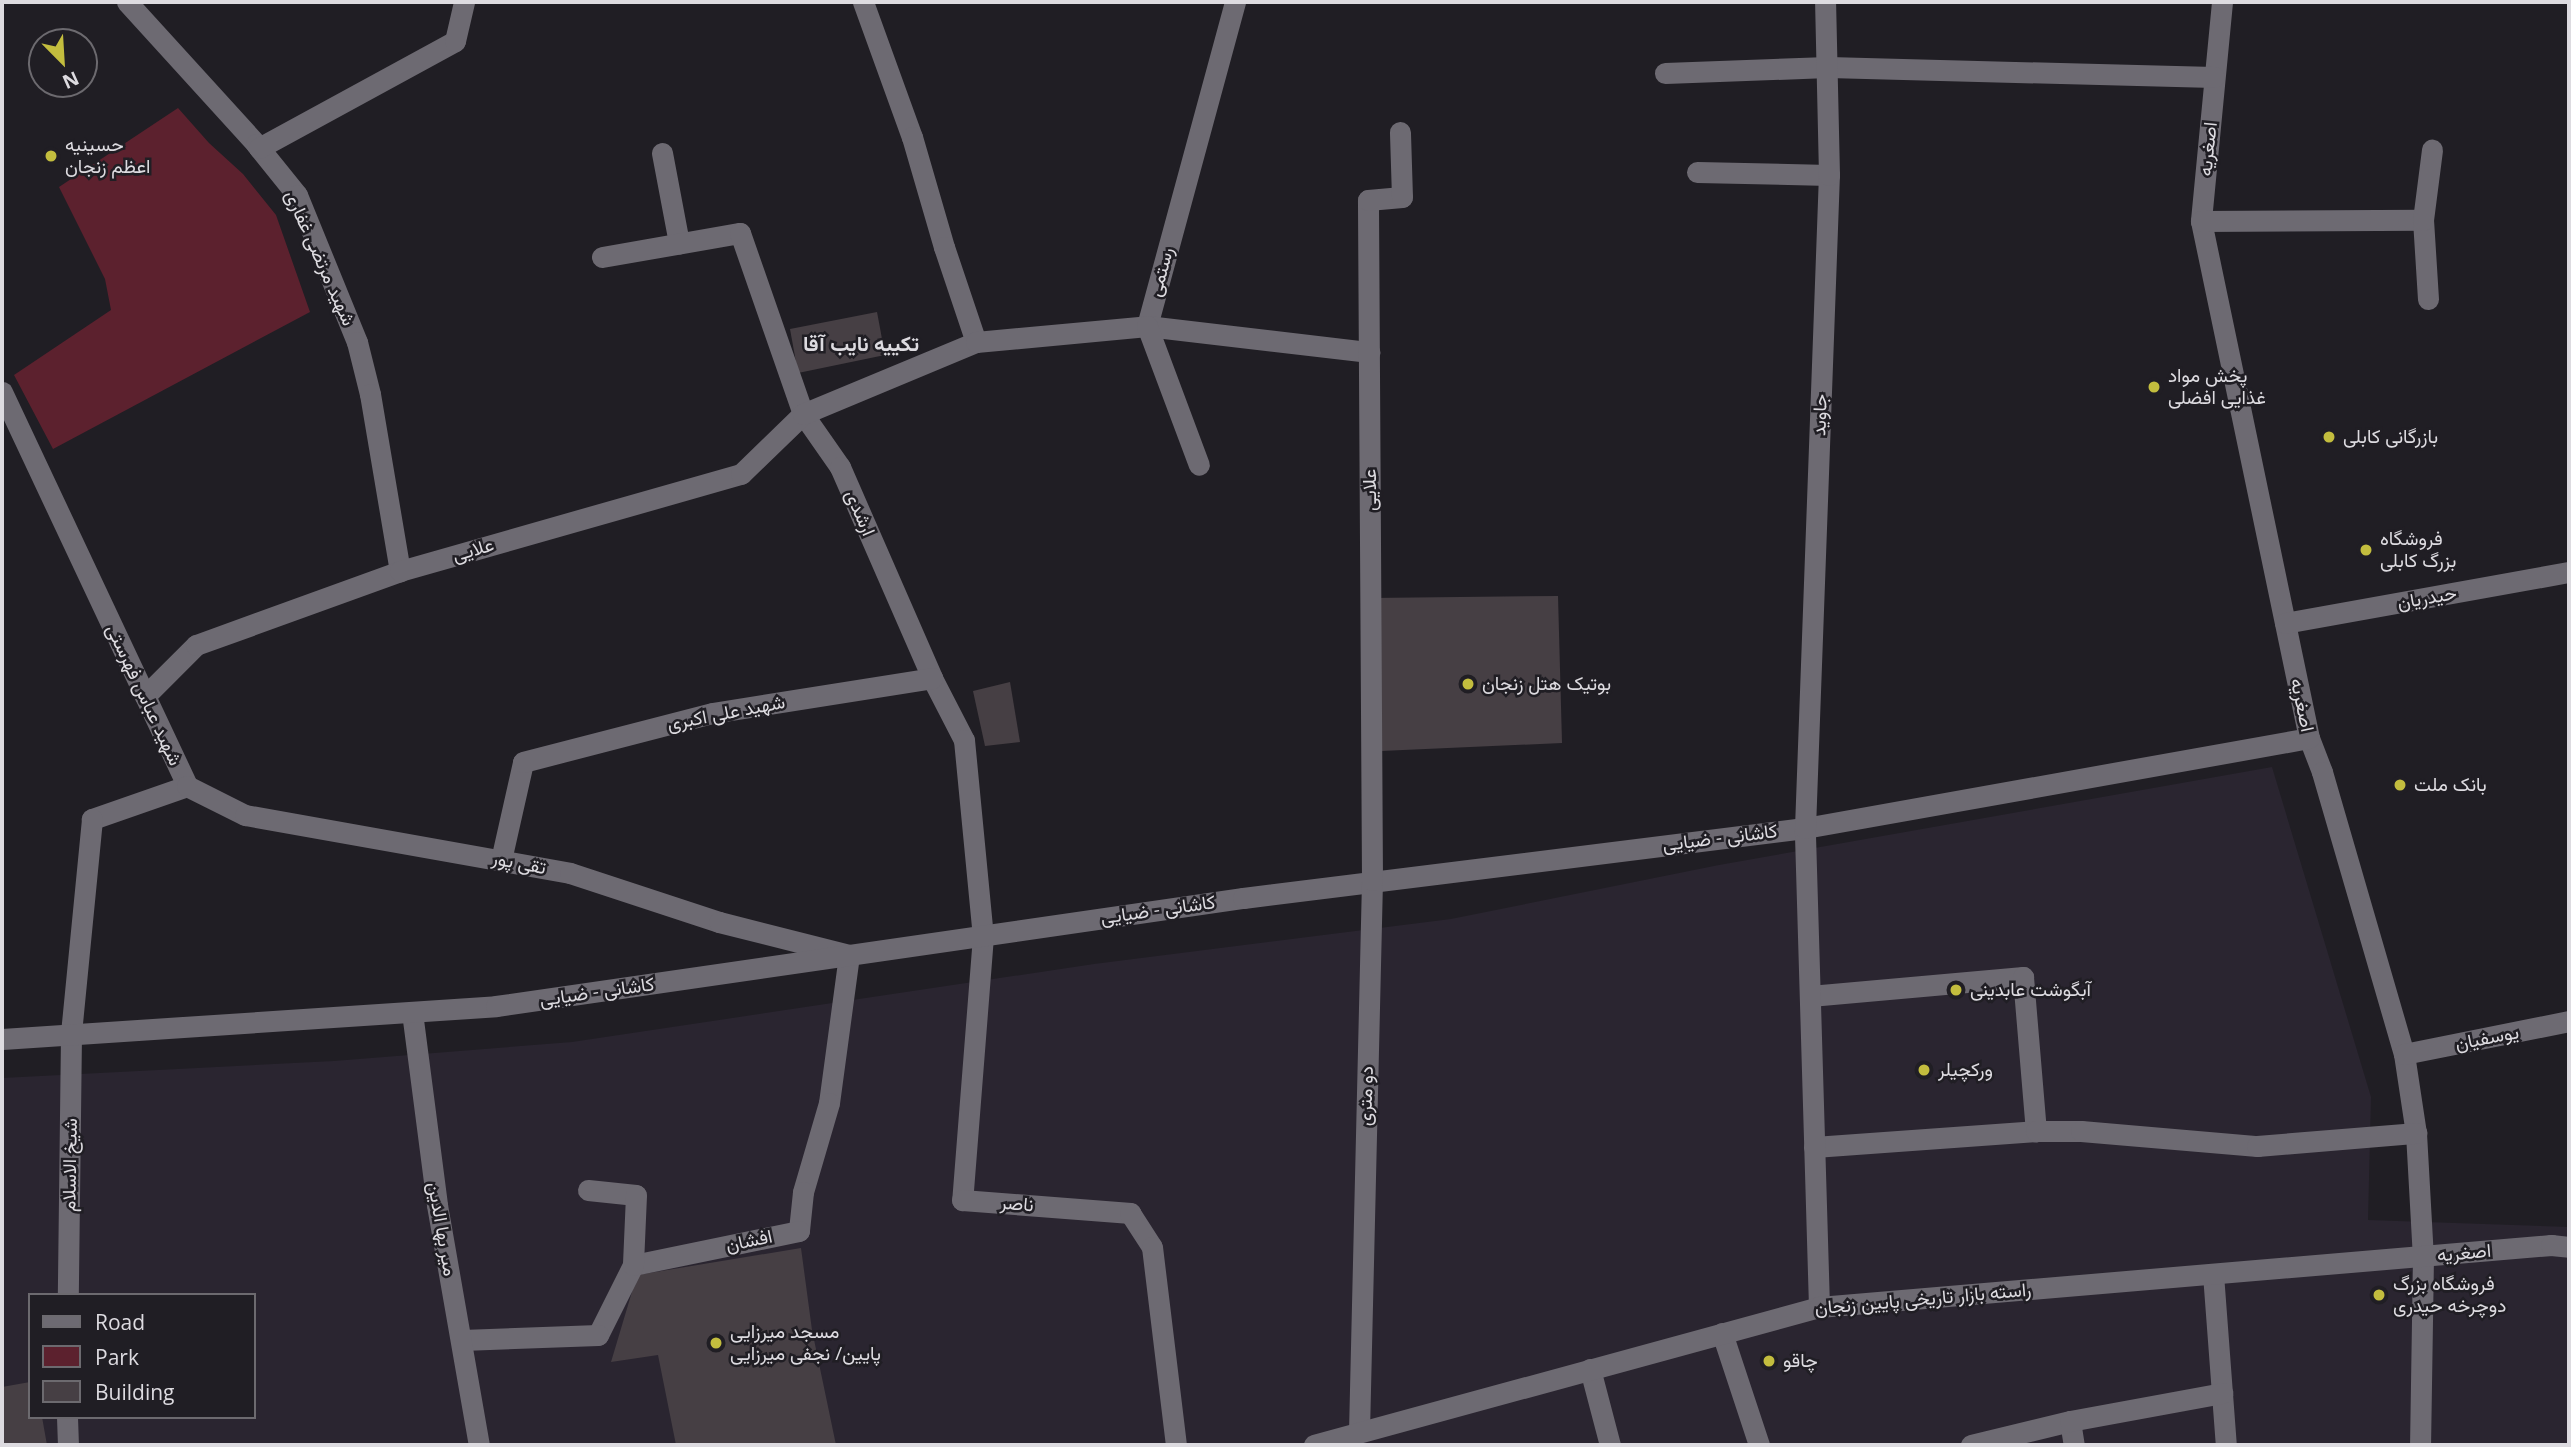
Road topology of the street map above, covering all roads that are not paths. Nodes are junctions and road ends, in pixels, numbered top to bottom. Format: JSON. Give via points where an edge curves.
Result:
{"nodes":[{"id":1,"x":127,"y":2,"type":"edge"},
{"id":2,"x":464,"y":2,"type":"edge"},
{"id":3,"x":863,"y":2,"type":"edge"},
{"id":4,"x":1235,"y":2,"type":"edge"},
{"id":5,"x":1825,"y":2,"type":"edge"},
{"id":6,"x":2222,"y":2,"type":"edge"},
{"id":7,"x":1828,"y":67,"type":"junction"},
{"id":8,"x":1665,"y":73,"type":"dead end"},
{"id":9,"x":2214,"y":77,"type":"junction"},
{"id":10,"x":1400,"y":132,"type":"dead end"},
{"id":11,"x":259,"y":148,"type":"junction"},
{"id":12,"x":2432,"y":150,"type":"dead end"},
{"id":13,"x":662,"y":153,"type":"dead end"},
{"id":14,"x":1697,"y":172,"type":"dead end"},
{"id":15,"x":1829,"y":175,"type":"junction"},
{"id":16,"x":2200,"y":220,"type":"junction"},
{"id":17,"x":2423,"y":220,"type":"junction"},
{"id":18,"x":679,"y":243,"type":"junction"},
{"id":19,"x":602,"y":257,"type":"dead end"},
{"id":20,"x":2428,"y":299,"type":"dead end"},
{"id":21,"x":1147,"y":326,"type":"junction"},
{"id":22,"x":976,"y":342,"type":"junction"},
{"id":23,"x":1369,"y":352,"type":"junction"},
{"id":24,"x":2,"y":392,"type":"edge"},
{"id":25,"x":803,"y":414,"type":"junction"},
{"id":26,"x":1199,"y":465,"type":"dead end"},
{"id":27,"x":400,"y":570,"type":"junction"},
{"id":28,"x":2569,"y":572,"type":"edge"},
{"id":29,"x":2285,"y":623,"type":"junction"},
{"id":30,"x":932,"y":678,"type":"junction"},
{"id":31,"x":145,"y":696,"type":"junction"},
{"id":32,"x":2309,"y":738,"type":"junction"},
{"id":33,"x":187,"y":786,"type":"junction"},
{"id":34,"x":1805,"y":828,"type":"junction"},
{"id":35,"x":501,"y":860,"type":"junction"},
{"id":36,"x":1372,"y":880,"type":"junction"},
{"id":37,"x":983,"y":936,"type":"junction"},
{"id":38,"x":849,"y":955,"type":"junction"},
{"id":39,"x":1810,"y":996,"type":"junction"},
{"id":40,"x":412,"y":1012,"type":"junction"},
{"id":41,"x":2569,"y":1021,"type":"edge"},
{"id":42,"x":71,"y":1034,"type":"junction"},
{"id":43,"x":2,"y":1039,"type":"edge"},
{"id":44,"x":2404,"y":1054,"type":"junction"},
{"id":45,"x":2036,"y":1131,"type":"junction"},
{"id":46,"x":2416,"y":1133,"type":"junction"},
{"id":47,"x":1814,"y":1147,"type":"junction"},
{"id":48,"x":588,"y":1190,"type":"dead end"},
{"id":49,"x":2569,"y":1247,"type":"edge"},
{"id":50,"x":2424,"y":1257,"type":"junction"},
{"id":51,"x":633,"y":1265,"type":"junction"},
{"id":52,"x":2213,"y":1274,"type":"junction"},
{"id":53,"x":68,"y":1293,"type":"edge"},
{"id":54,"x":1819,"y":1307,"type":"junction"},
{"id":55,"x":1722,"y":1333,"type":"junction"},
{"id":56,"x":462,"y":1340,"type":"junction"},
{"id":57,"x":1590,"y":1369,"type":"junction"},
{"id":58,"x":2222,"y":1393,"type":"junction"},
{"id":59,"x":67,"y":1419,"type":"edge"},
{"id":60,"x":2070,"y":1421,"type":"junction"},
{"id":61,"x":1372,"y":1435,"type":"edge"},
{"id":62,"x":67,"y":1443,"type":"edge"},
{"id":63,"x":479,"y":1445,"type":"edge"},
{"id":64,"x":1176,"y":1445,"type":"edge"},
{"id":65,"x":1314,"y":1445,"type":"edge"},
{"id":66,"x":1610,"y":1445,"type":"edge"},
{"id":67,"x":1759,"y":1445,"type":"edge"},
{"id":68,"x":1971,"y":1445,"type":"edge"},
{"id":69,"x":2074,"y":1445,"type":"edge"},
{"id":70,"x":2227,"y":1445,"type":"edge"},
{"id":71,"x":2420,"y":1445,"type":"edge"}],
"edges":[{"from":1,"to":11,"type":"street","name":"شهید مرتضی غفاری"},
{"from":2,"to":11,"type":"street","via":[[456,41]]},
{"from":3,"to":22,"type":"street","via":[[912,137]]},
{"from":4,"to":21,"type":"street","name":"رستمی"},
{"from":5,"to":7,"type":"street","name":"جاوید"},
{"from":6,"to":9,"type":"street","name":"اصغریه"},
{"from":7,"to":8,"type":"street"},
{"from":7,"to":9,"type":"street"},
{"from":7,"to":15,"type":"street","name":"جاوید"},
{"from":9,"to":16,"type":"street","name":"اصغریه"},
{"from":10,"to":23,"type":"street","name":"علایی","via":[[1402,197],[1368,200]]},
{"from":11,"to":27,"type":"street","name":"شهید مرتضی غفاری","via":[[296,195],[357,342]]},
{"from":12,"to":17,"type":"street"},
{"from":13,"to":18,"type":"street"},
{"from":14,"to":15,"type":"street"},
{"from":15,"to":34,"type":"street","name":"جاوید"},
{"from":16,"to":17,"type":"street"},
{"from":16,"to":29,"type":"street","name":"اصغریه"},
{"from":17,"to":20,"type":"street"},
{"from":18,"to":19,"type":"street","name":"ارشدی"},
{"from":18,"to":25,"type":"street","name":"ارشدی","via":[[740,233]]},
{"from":21,"to":22,"type":"street"},
{"from":21,"to":23,"type":"street"},
{"from":21,"to":26,"type":"street"},
{"from":22,"to":25,"type":"street"},
{"from":23,"to":36,"type":"street","name":"علایی"},
{"from":24,"to":31,"type":"street","name":"شهید عباس فهرستی"},
{"from":25,"to":27,"type":"street","name":"علایی","via":[[741,474]]},
{"from":25,"to":30,"type":"street","name":"ارشدی","via":[[840,467]]},
{"from":27,"to":31,"type":"street","name":"علایی","via":[[196,645]]},
{"from":28,"to":29,"type":"street","name":"حیدریان"},
{"from":29,"to":32,"type":"street","name":"اصغریه"},
{"from":30,"to":35,"type":"street","name":"شهید علی اکبری","via":[[712,713],[523,762]]},
{"from":30,"to":37,"type":"street","name":"ارشدی","via":[[964,740]]},
{"from":31,"to":33,"type":"street","name":"شهید عباس فهرستی"},
{"from":32,"to":34,"type":"street","name":"کاشانی - ضیایی"},
{"from":32,"to":44,"type":"street","name":"اصغریه"},
{"from":33,"to":35,"type":"street","name":"تقی پور","via":[[245,815]]},
{"from":33,"to":42,"type":"street","name":"شهید عباس فهرستی","via":[[92,819]]},
{"from":34,"to":36,"type":"street","name":"کاشانی - ضیایی"},
{"from":34,"to":39,"type":"street","name":"جاوید"},
{"from":35,"to":38,"type":"street","name":"تقی پور","via":[[570,873],[719,922]]},
{"from":36,"to":37,"type":"street","name":"کاشانی - ضیایی"},
{"from":36,"to":61,"type":"street","name":"دو متری","via":[[1360,1312]]},
{"from":37,"to":38,"type":"street","name":"کاشانی - ضیایی"},
{"from":37,"to":64,"type":"street","name":"ناصر","via":[[962,1200],[1130,1213],[1152,1247]]},
{"from":38,"to":40,"type":"street","name":"کاشانی - ضیایی","via":[[496,1006]]},
{"from":38,"to":51,"type":"street","name":"افشان","via":[[829,1102],[803,1192],[799,1231]]},
{"from":39,"to":45,"type":"street","via":[[2024,977]]},
{"from":39,"to":47,"type":"street","name":"جاوید"},
{"from":40,"to":42,"type":"street","name":"کاشانی - ضیایی"},
{"from":40,"to":56,"type":"street","name":"میر بها الدین","via":[[437,1205]]},
{"from":41,"to":44,"type":"street","name":"یوسفیان"},
{"from":42,"to":43,"type":"street","name":"کاشانی - ضیایی"},
{"from":42,"to":53,"type":"street","name":"شیخ الاسلام"},
{"from":44,"to":46,"type":"street","name":"اصغریه"},
{"from":45,"to":46,"type":"street","via":[[2257,1146]]},
{"from":45,"to":47,"type":"street"},
{"from":46,"to":50,"type":"street","name":"اصغریه"},
{"from":47,"to":54,"type":"street","name":"جاوید"},
{"from":48,"to":51,"type":"street","via":[[636,1195]]},
{"from":49,"to":50,"type":"street","name":"اصغریه"},
{"from":50,"to":52,"type":"street","name":"راسته بازار تاریخی پایین زنجان"},
{"from":50,"to":71,"type":"street"},
{"from":51,"to":56,"type":"street","via":[[598,1335]]},
{"from":52,"to":54,"type":"street","name":"راسته بازار تاریخی پایین زنجان"},
{"from":52,"to":58,"type":"street"},
{"from":54,"to":55,"type":"street","name":"راسته بازار تاریخی پایین زنجان"},
{"from":55,"to":57,"type":"street","name":"راسته بازار تاریخی پایین زنجان"},
{"from":55,"to":67,"type":"street"},
{"from":56,"to":63,"type":"street","name":"میر بها الدین"},
{"from":57,"to":61,"type":"street","name":"راسته بازار تاریخی پایین زنجان"},
{"from":57,"to":66,"type":"street"},
{"from":58,"to":60,"type":"street"},
{"from":58,"to":70,"type":"street"},
{"from":59,"to":62,"type":"street"},
{"from":60,"to":68,"type":"street"},
{"from":60,"to":69,"type":"street"},
{"from":61,"to":65,"type":"street","name":"راسته بازار تاریخی پایین زنجان"}]}
